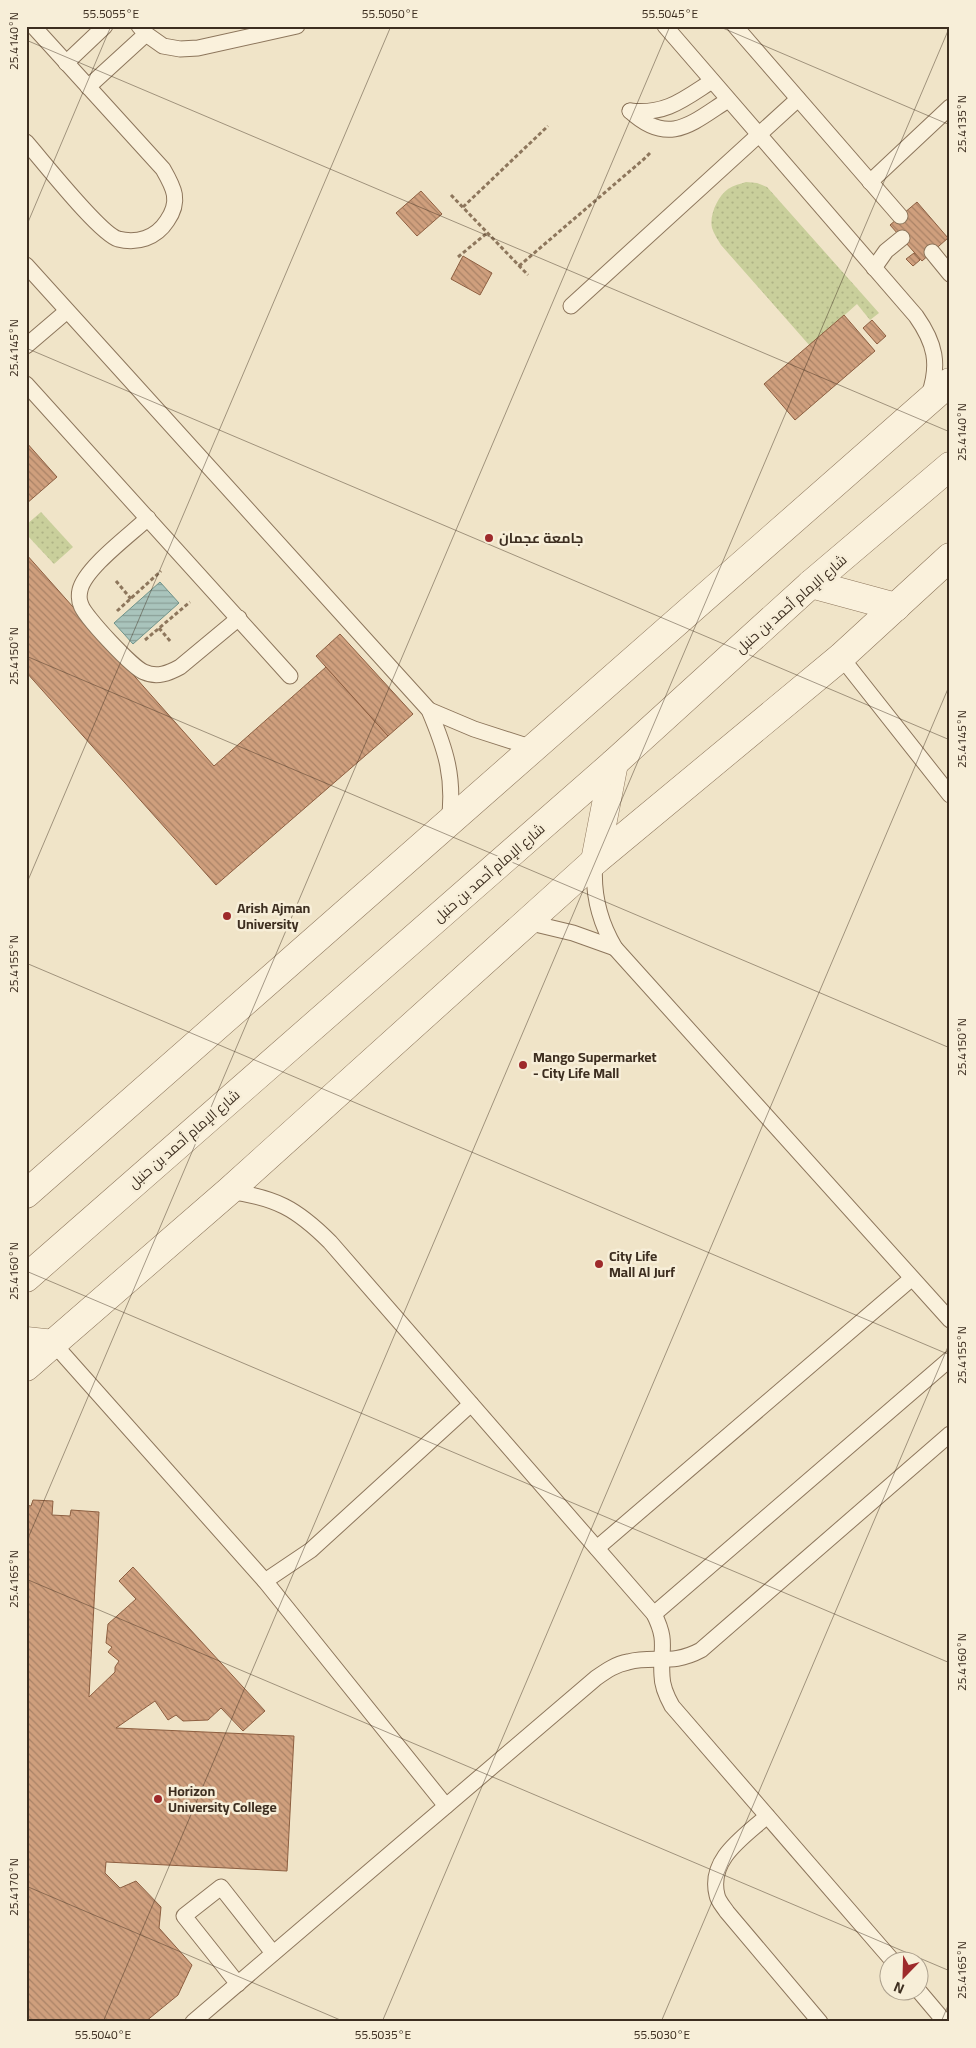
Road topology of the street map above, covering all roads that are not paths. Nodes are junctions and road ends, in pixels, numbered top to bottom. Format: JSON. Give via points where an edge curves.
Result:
{"nodes":[{"id":1,"x":33,"y":26,"type":"edge"},
{"id":2,"x":105,"y":26,"type":"edge"},
{"id":3,"x":297,"y":26,"type":"edge"},
{"id":4,"x":665,"y":26,"type":"edge"},
{"id":5,"x":735,"y":26,"type":"edge"},
{"id":6,"x":142,"y":30,"type":"edge"},
{"id":7,"x":66,"y":64,"type":"junction"},
{"id":8,"x":712,"y":81,"type":"junction"},
{"id":9,"x":88,"y":88,"type":"junction"},
{"id":10,"x":728,"y":100,"type":"junction"},
{"id":11,"x":798,"y":100,"type":"junction"},
{"id":12,"x":950,"y":107,"type":"edge"},
{"id":13,"x":759,"y":135,"type":"junction"},
{"id":14,"x":26,"y":142,"type":"edge"},
{"id":15,"x":870,"y":182,"type":"junction"},
{"id":16,"x":900,"y":216,"type":"dead end"},
{"id":17,"x":902,"y":238,"type":"dead end"},
{"id":18,"x":932,"y":252,"type":"dead end"},
{"id":19,"x":26,"y":265,"type":"edge"},
{"id":20,"x":874,"y":268,"type":"junction"},
{"id":21,"x":950,"y":274,"type":"edge"},
{"id":22,"x":570,"y":306,"type":"dead end"},
{"id":23,"x":68,"y":311,"type":"junction"},
{"id":24,"x":26,"y":346,"type":"edge"},
{"id":25,"x":950,"y":382,"type":"edge"},
{"id":26,"x":26,"y":384,"type":"edge"},
{"id":27,"x":926,"y":402,"type":"junction"},
{"id":28,"x":950,"y":466,"type":"edge"},
{"id":29,"x":148,"y":518,"type":"junction"},
{"id":30,"x":950,"y":557,"type":"edge"},
{"id":31,"x":811,"y":584,"type":"junction"},
{"id":32,"x":896,"y":607,"type":"junction"},
{"id":33,"x":239,"y":618,"type":"junction"},
{"id":34,"x":841,"y":657,"type":"junction"},
{"id":35,"x":290,"y":676,"type":"dead end"},
{"id":36,"x":429,"y":710,"type":"junction"},
{"id":37,"x":534,"y":748,"type":"junction"},
{"id":38,"x":614,"y":764,"type":"junction"},
{"id":39,"x":950,"y":795,"type":"edge"},
{"id":40,"x":449,"y":823,"type":"junction"},
{"id":41,"x":595,"y":861,"type":"junction"},
{"id":42,"x":527,"y":922,"type":"junction"},
{"id":43,"x":615,"y":948,"type":"junction"},
{"id":44,"x":229,"y":1191,"type":"junction"},
{"id":45,"x":26,"y":1194,"type":"edge"},
{"id":46,"x":26,"y":1278,"type":"edge"},
{"id":47,"x":911,"y":1279,"type":"junction"},
{"id":48,"x":944,"y":1304,"type":"edge"},
{"id":49,"x":950,"y":1320,"type":"edge"},
{"id":50,"x":26,"y":1340,"type":"edge"},
{"id":51,"x":54,"y":1344,"type":"junction"},
{"id":52,"x":950,"y":1359,"type":"edge"},
{"id":53,"x":26,"y":1367,"type":"edge"},
{"id":54,"x":471,"y":1404,"type":"junction"},
{"id":55,"x":950,"y":1434,"type":"edge"},
{"id":56,"x":597,"y":1548,"type":"junction"},
{"id":57,"x":265,"y":1581,"type":"junction"},
{"id":58,"x":654,"y":1614,"type":"junction"},
{"id":59,"x":663,"y":1660,"type":"junction"},
{"id":60,"x":446,"y":1806,"type":"junction"},
{"id":61,"x":767,"y":1816,"type":"junction"},
{"id":62,"x":883,"y":1950,"type":"edge"},
{"id":63,"x":273,"y":1953,"type":"junction"},
{"id":64,"x":238,"y":1984,"type":"junction"},
{"id":65,"x":926,"y":2000,"type":"edge"},
{"id":66,"x":193,"y":2022,"type":"edge"},
{"id":67,"x":820,"y":2022,"type":"edge"},
{"id":68,"x":945,"y":2022,"type":"edge"}],
"edges":[{"from":1,"to":7,"type":"lane"},
{"from":2,"to":7,"type":"lane"},
{"from":3,"to":6,"type":"lane","via":[[180,49],[164,46]]},
{"from":4,"to":8,"type":"lane"},
{"from":5,"to":11,"type":"lane"},
{"from":6,"to":9,"type":"lane"},
{"from":7,"to":9,"type":"lane"},
{"from":8,"to":10,"type":"lane"},
{"from":8,"to":10,"type":"lane","via":[[669,108],[644,113],[630,111],[644,124],[661,130],[680,129]]},
{"from":9,"to":14,"type":"lane","via":[[163,169],[174,189],[173,212],[161,231],[139,241],[116,238],[98,224]]},
{"from":10,"to":13,"type":"lane"},
{"from":11,"to":13,"type":"lane"},
{"from":11,"to":15,"type":"lane"},
{"from":12,"to":15,"type":"lane"},
{"from":13,"to":20,"type":"lane"},
{"from":13,"to":22,"type":"lane"},
{"from":15,"to":16,"type":"lane"},
{"from":17,"to":20,"type":"lane","via":[[886,251]]},
{"from":18,"to":21,"type":"lane"},
{"from":19,"to":23,"type":"lane"},
{"from":20,"to":27,"type":"lane","via":[[928,334],[934,357],[934,380]]},
{"from":23,"to":24,"type":"lane"},
{"from":23,"to":36,"type":"lane"},
{"from":25,"to":27,"type":"street"},
{"from":26,"to":29,"type":"lane"},
{"from":27,"to":37,"type":"street"},
{"from":28,"to":31,"type":"street","name":"شارع الإمام أحمد بن حنبل"},
{"from":29,"to":33,"type":"lane"},
{"from":29,"to":33,"type":"lane","via":[[84,578],[79,592],[81,606],[89,619],[143,672],[157,675],[170,672],[188,661]]},
{"from":30,"to":32,"type":"street"},
{"from":31,"to":32,"type":"street"},
{"from":31,"to":38,"type":"street","name":"شارع الإمام أحمد بن حنبل"},
{"from":32,"to":34,"type":"street"},
{"from":33,"to":35,"type":"lane"},
{"from":34,"to":39,"type":"lane"},
{"from":34,"to":41,"type":"street"},
{"from":36,"to":37,"type":"lane","via":[[474,729]]},
{"from":36,"to":40,"type":"lane","via":[[449,766],[452,802]]},
{"from":37,"to":40,"type":"street"},
{"from":38,"to":41,"type":"street"},
{"from":38,"to":46,"type":"street","name":"شارع الإمام أحمد بن حنبل"},
{"from":40,"to":45,"type":"street"},
{"from":41,"to":42,"type":"street"},
{"from":41,"to":43,"type":"lane","via":[[594,887],[599,915]]},
{"from":42,"to":43,"type":"lane"},
{"from":42,"to":44,"type":"street"},
{"from":43,"to":47,"type":"lane"},
{"from":44,"to":51,"type":"street"},
{"from":44,"to":54,"type":"lane","via":[[285,1205],[309,1221]]},
{"from":47,"to":48,"type":"lane"},
{"from":47,"to":56,"type":"lane"},
{"from":48,"to":49,"type":"lane"},
{"from":50,"to":51,"type":"street"},
{"from":51,"to":53,"type":"street"},
{"from":51,"to":57,"type":"lane"},
{"from":52,"to":58,"type":"lane"},
{"from":54,"to":56,"type":"lane"},
{"from":54,"to":57,"type":"lane","via":[[311,1550]]},
{"from":55,"to":59,"type":"lane","via":[[701,1650],[689,1657]]},
{"from":56,"to":58,"type":"lane"},
{"from":57,"to":60,"type":"lane"},
{"from":58,"to":59,"type":"lane","via":[[663,1636]]},
{"from":59,"to":60,"type":"lane","via":[[628,1662],[596,1678]]},
{"from":59,"to":61,"type":"lane","via":[[664,1692],[672,1706]]},
{"from":60,"to":63,"type":"lane"},
{"from":61,"to":62,"type":"lane"},
{"from":61,"to":67,"type":"lane","via":[[720,1861],[714,1878],[717,1896]]},
{"from":63,"to":64,"type":"lane"},
{"from":63,"to":64,"type":"lane","via":[[221,1887],[184,1916]]},
{"from":64,"to":66,"type":"lane"},
{"from":65,"to":68,"type":"lane"}]}
